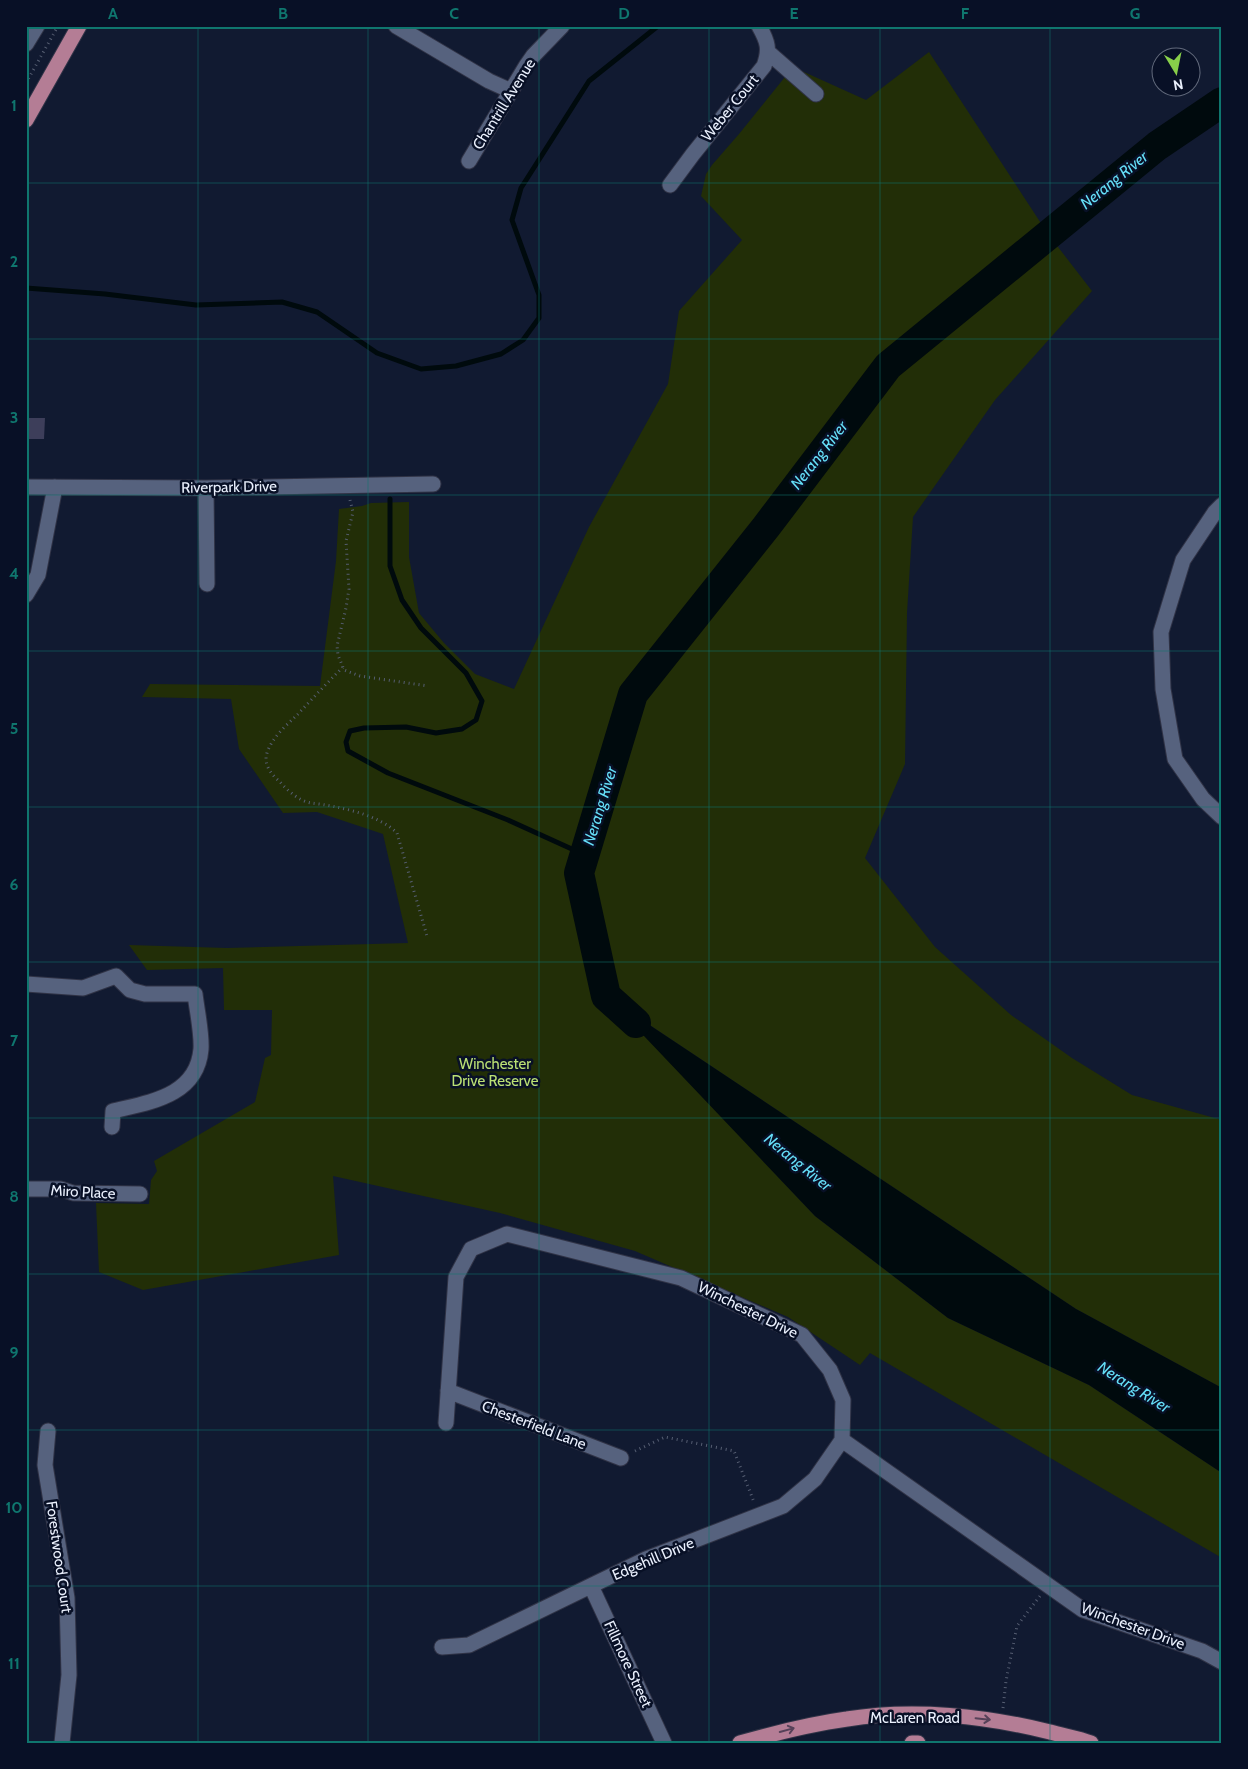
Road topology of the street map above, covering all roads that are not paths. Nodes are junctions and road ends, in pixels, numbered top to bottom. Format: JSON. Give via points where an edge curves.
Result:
{"nodes":[{"id":1,"x":37,"y":26,"type":"edge"},
{"id":2,"x":80,"y":26,"type":"edge"},
{"id":3,"x":396,"y":26,"type":"edge"},
{"id":4,"x":562,"y":26,"type":"edge"},
{"id":5,"x":759,"y":26,"type":"edge"},
{"id":6,"x":26,"y":44,"type":"edge"},
{"id":7,"x":769,"y":53,"type":"junction"},
{"id":8,"x":511,"y":91,"type":"junction"},
{"id":9,"x":816,"y":94,"type":"dead end"},
{"id":10,"x":26,"y":120,"type":"edge"},
{"id":11,"x":469,"y":161,"type":"dead end"},
{"id":12,"x":670,"y":185,"type":"dead end"},
{"id":13,"x":433,"y":484,"type":"dead end"},
{"id":14,"x":26,"y":487,"type":"edge"},
{"id":15,"x":55,"y":487,"type":"junction"},
{"id":16,"x":206,"y":488,"type":"junction"},
{"id":17,"x":1222,"y":505,"type":"edge"},
{"id":18,"x":207,"y":584,"type":"dead end"},
{"id":19,"x":26,"y":595,"type":"edge"},
{"id":20,"x":1222,"y":817,"type":"edge"},
{"id":21,"x":26,"y":984,"type":"edge"},
{"id":22,"x":112,"y":1127,"type":"dead end"},
{"id":23,"x":26,"y":1189,"type":"edge"},
{"id":24,"x":140,"y":1194,"type":"dead end"},
{"id":25,"x":448,"y":1392,"type":"junction"},
{"id":26,"x":446,"y":1423,"type":"dead end"},
{"id":27,"x":48,"y":1431,"type":"dead end"},
{"id":28,"x":842,"y":1440,"type":"junction"},
{"id":29,"x":620,"y":1458,"type":"road end"},
{"id":30,"x":591,"y":1586,"type":"junction"},
{"id":31,"x":442,"y":1647,"type":"dead end"},
{"id":32,"x":1222,"y":1662,"type":"edge"},
{"id":33,"x":62,"y":1743,"type":"edge"},
{"id":34,"x":664,"y":1743,"type":"edge"},
{"id":35,"x":740,"y":1743,"type":"edge"},
{"id":36,"x":912,"y":1743,"type":"edge"},
{"id":37,"x":918,"y":1743,"type":"edge"},
{"id":38,"x":1091,"y":1743,"type":"edge"}],
"edges":[{"from":1,"to":6,"type":"street"},
{"from":2,"to":10,"type":"main road"},
{"from":3,"to":8,"type":"street"},
{"from":4,"to":8,"type":"street","name":"Chantrill Avenue","via":[[533,56]]},
{"from":5,"to":7,"type":"street"},
{"from":7,"to":9,"type":"street"},
{"from":7,"to":12,"type":"street","name":"Weber Court","via":[[764,66]]},
{"from":8,"to":11,"type":"street","name":"Chantrill Avenue"},
{"from":13,"to":16,"type":"street","name":"Riverpark Drive"},
{"from":14,"to":15,"type":"street","name":"Riverpark Drive"},
{"from":15,"to":16,"type":"street","name":"Riverpark Drive"},
{"from":15,"to":19,"type":"street","via":[[38,575]]},
{"from":16,"to":18,"type":"street"},
{"from":17,"to":20,"type":"street","via":[[1183,560],[1161,632],[1163,689],[1175,759],[1204,799]]},
{"from":21,"to":22,"type":"street","via":[[83,988],[116,976],[130,990],[145,994],[195,994],[201,1048],[197,1064],[184,1086],[157,1100],[113,1111]]},
{"from":23,"to":24,"type":"street","name":"Miro Place","via":[[61,1190],[73,1194]]},
{"from":25,"to":26,"type":"street","name":"Winchester Drive"},
{"from":25,"to":28,"type":"street","name":"Winchester Drive","via":[[456,1277],[471,1249],[507,1234],[681,1278],[802,1335],[830,1370],[844,1400]]},
{"from":25,"to":29,"type":"street","name":"Chesterfield Lane"},
{"from":27,"to":33,"type":"street","name":"Forestwood Court","via":[[45,1465],[67,1598],[69,1675]]},
{"from":28,"to":30,"type":"street","name":"Edgehill Drive","via":[[815,1479],[783,1506],[646,1559]]},
{"from":28,"to":32,"type":"street","name":"Winchester Drive","via":[[1083,1610],[1202,1651]]},
{"from":30,"to":31,"type":"street","name":"Edgehill Drive","via":[[469,1645]]},
{"from":30,"to":34,"type":"street","name":"Fillmore Street"},
{"from":35,"to":38,"type":"main road","name":"McLaren Road","one_way":true,"via":[[849,1718],[921,1715],[1002,1721]]},
{"from":36,"to":37,"type":"main road","name":"McLaren Road"}]}
